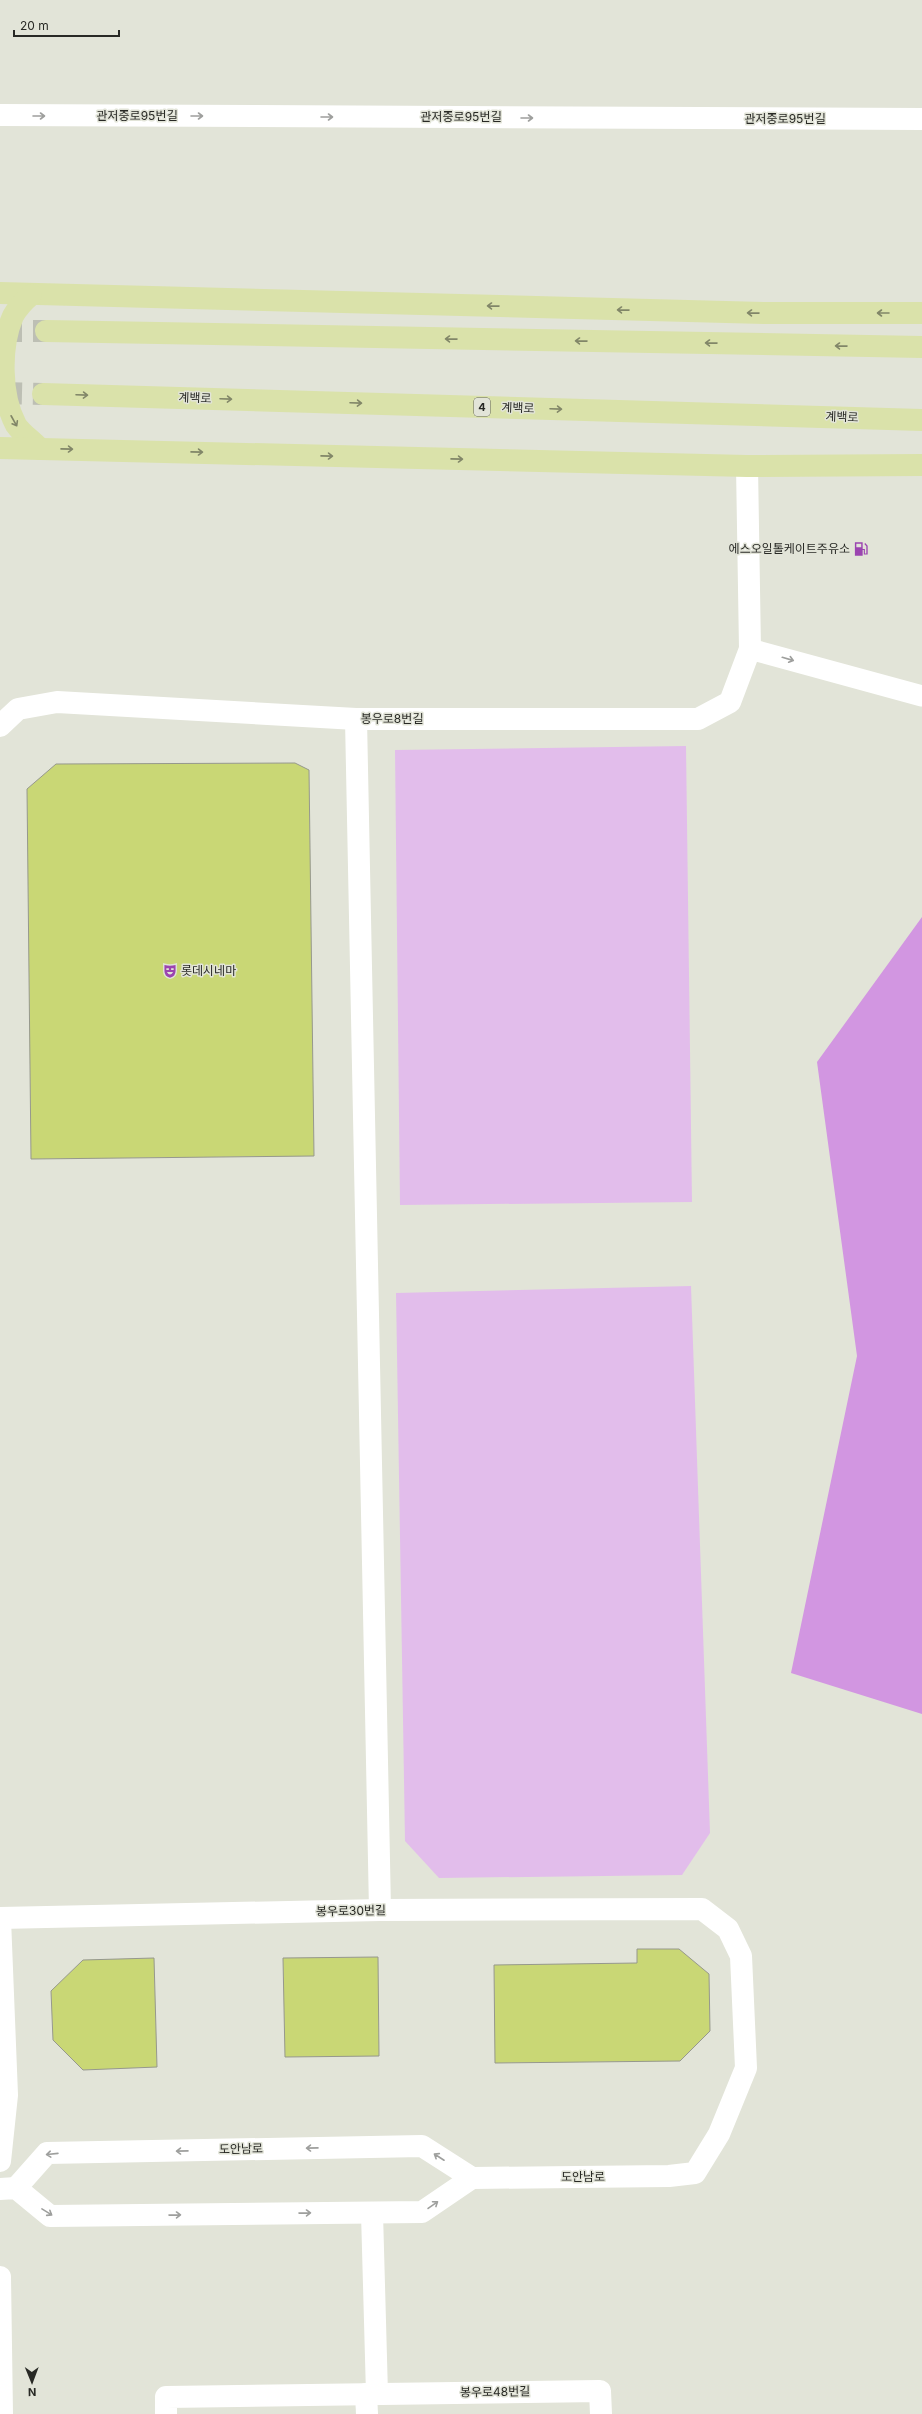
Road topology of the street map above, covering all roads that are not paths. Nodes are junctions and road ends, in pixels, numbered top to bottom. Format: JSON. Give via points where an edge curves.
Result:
{"nodes":[{"id":1,"x":0,"y":116,"type":"edge"},
{"id":2,"x":922,"y":119,"type":"edge"},
{"id":3,"x":0,"y":293,"type":"edge"},
{"id":4,"x":31,"y":295,"type":"junction"},
{"id":5,"x":922,"y":313,"type":"edge"},
{"id":6,"x":46,"y":331,"type":"tunnel mouth"},
{"id":7,"x":922,"y":347,"type":"edge"},
{"id":8,"x":43,"y":394,"type":"tunnel mouth"},
{"id":9,"x":922,"y":420,"type":"edge"},
{"id":10,"x":0,"y":448,"type":"edge"},
{"id":11,"x":40,"y":449,"type":"junction"},
{"id":12,"x":747,"y":466,"type":"junction"},
{"id":13,"x":922,"y":466,"type":"edge"},
{"id":14,"x":750,"y":649,"type":"junction"},
{"id":15,"x":922,"y":696,"type":"edge"},
{"id":16,"x":356,"y":719,"type":"junction"},
{"id":17,"x":0,"y":726,"type":"edge"},
{"id":18,"x":380,"y":1910,"type":"junction"},
{"id":19,"x":0,"y":1918,"type":"edge"},
{"id":20,"x":0,"y":2161,"type":"edge"},
{"id":21,"x":695,"y":2173,"type":"joint"},
{"id":22,"x":472,"y":2178,"type":"junction"},
{"id":23,"x":8,"y":2189,"type":"edge"},
{"id":24,"x":372,"y":2213,"type":"junction"},
{"id":25,"x":0,"y":2277,"type":"edge"},
{"id":26,"x":370,"y":2401,"type":"edge"},
{"id":27,"x":2,"y":2414,"type":"edge"},
{"id":28,"x":166,"y":2414,"type":"edge"},
{"id":29,"x":601,"y":2414,"type":"edge"}],
"edges":[{"from":1,"to":2,"type":"street","name":"관저중로95번길","one_way":true},
{"from":3,"to":4,"type":"main road"},
{"from":5,"to":4,"type":"main road","one_way":true,"via":[[764,313]]},
{"from":4,"to":11,"type":"main road","one_way":true,"via":[[12,317],[4,337],[1,364],[9,411],[17,426]]},
{"from":7,"to":6,"type":"main road","one_way":true},
{"from":8,"to":9,"type":"main road","name":"계백로","number":"4","one_way":true},
{"from":10,"to":11,"type":"main road"},
{"from":11,"to":12,"type":"main road","one_way":true},
{"from":12,"to":13,"type":"main road"},
{"from":12,"to":14,"type":"street"},
{"from":14,"to":15,"type":"lane","one_way":true},
{"from":14,"to":16,"type":"street","name":"봉우로8번길","via":[[730,702],[698,719]]},
{"from":16,"to":17,"type":"street","name":"봉우로8번길","via":[[57,702],[18,709]]},
{"from":16,"to":18,"type":"street"},
{"from":18,"to":19,"type":"street","name":"봉우로30번길"},
{"from":18,"to":21,"type":"street","name":"봉우로30번길","via":[[702,1909],[728,1929],[741,1956],[746,2068],[719,2134]]},
{"from":19,"to":20,"type":"street","via":[[7,2095]]},
{"from":21,"to":22,"type":"street","name":"도안남로","via":[[669,2176]]},
{"from":22,"to":23,"type":"street","name":"도안남로","one_way":true,"via":[[422,2146],[47,2153]]},
{"from":24,"to":22,"type":"street","name":"도안남로","one_way":true,"via":[[422,2212]]},
{"from":23,"to":24,"type":"street","name":"도안남로","one_way":true,"via":[[50,2216]]},
{"from":24,"to":26,"type":"street"},
{"from":25,"to":27,"type":"street"},
{"from":26,"to":28,"type":"street","name":"봉우로48번길","via":[[166,2397]]},
{"from":26,"to":29,"type":"street","name":"봉우로48번길","via":[[600,2391]]}]}
